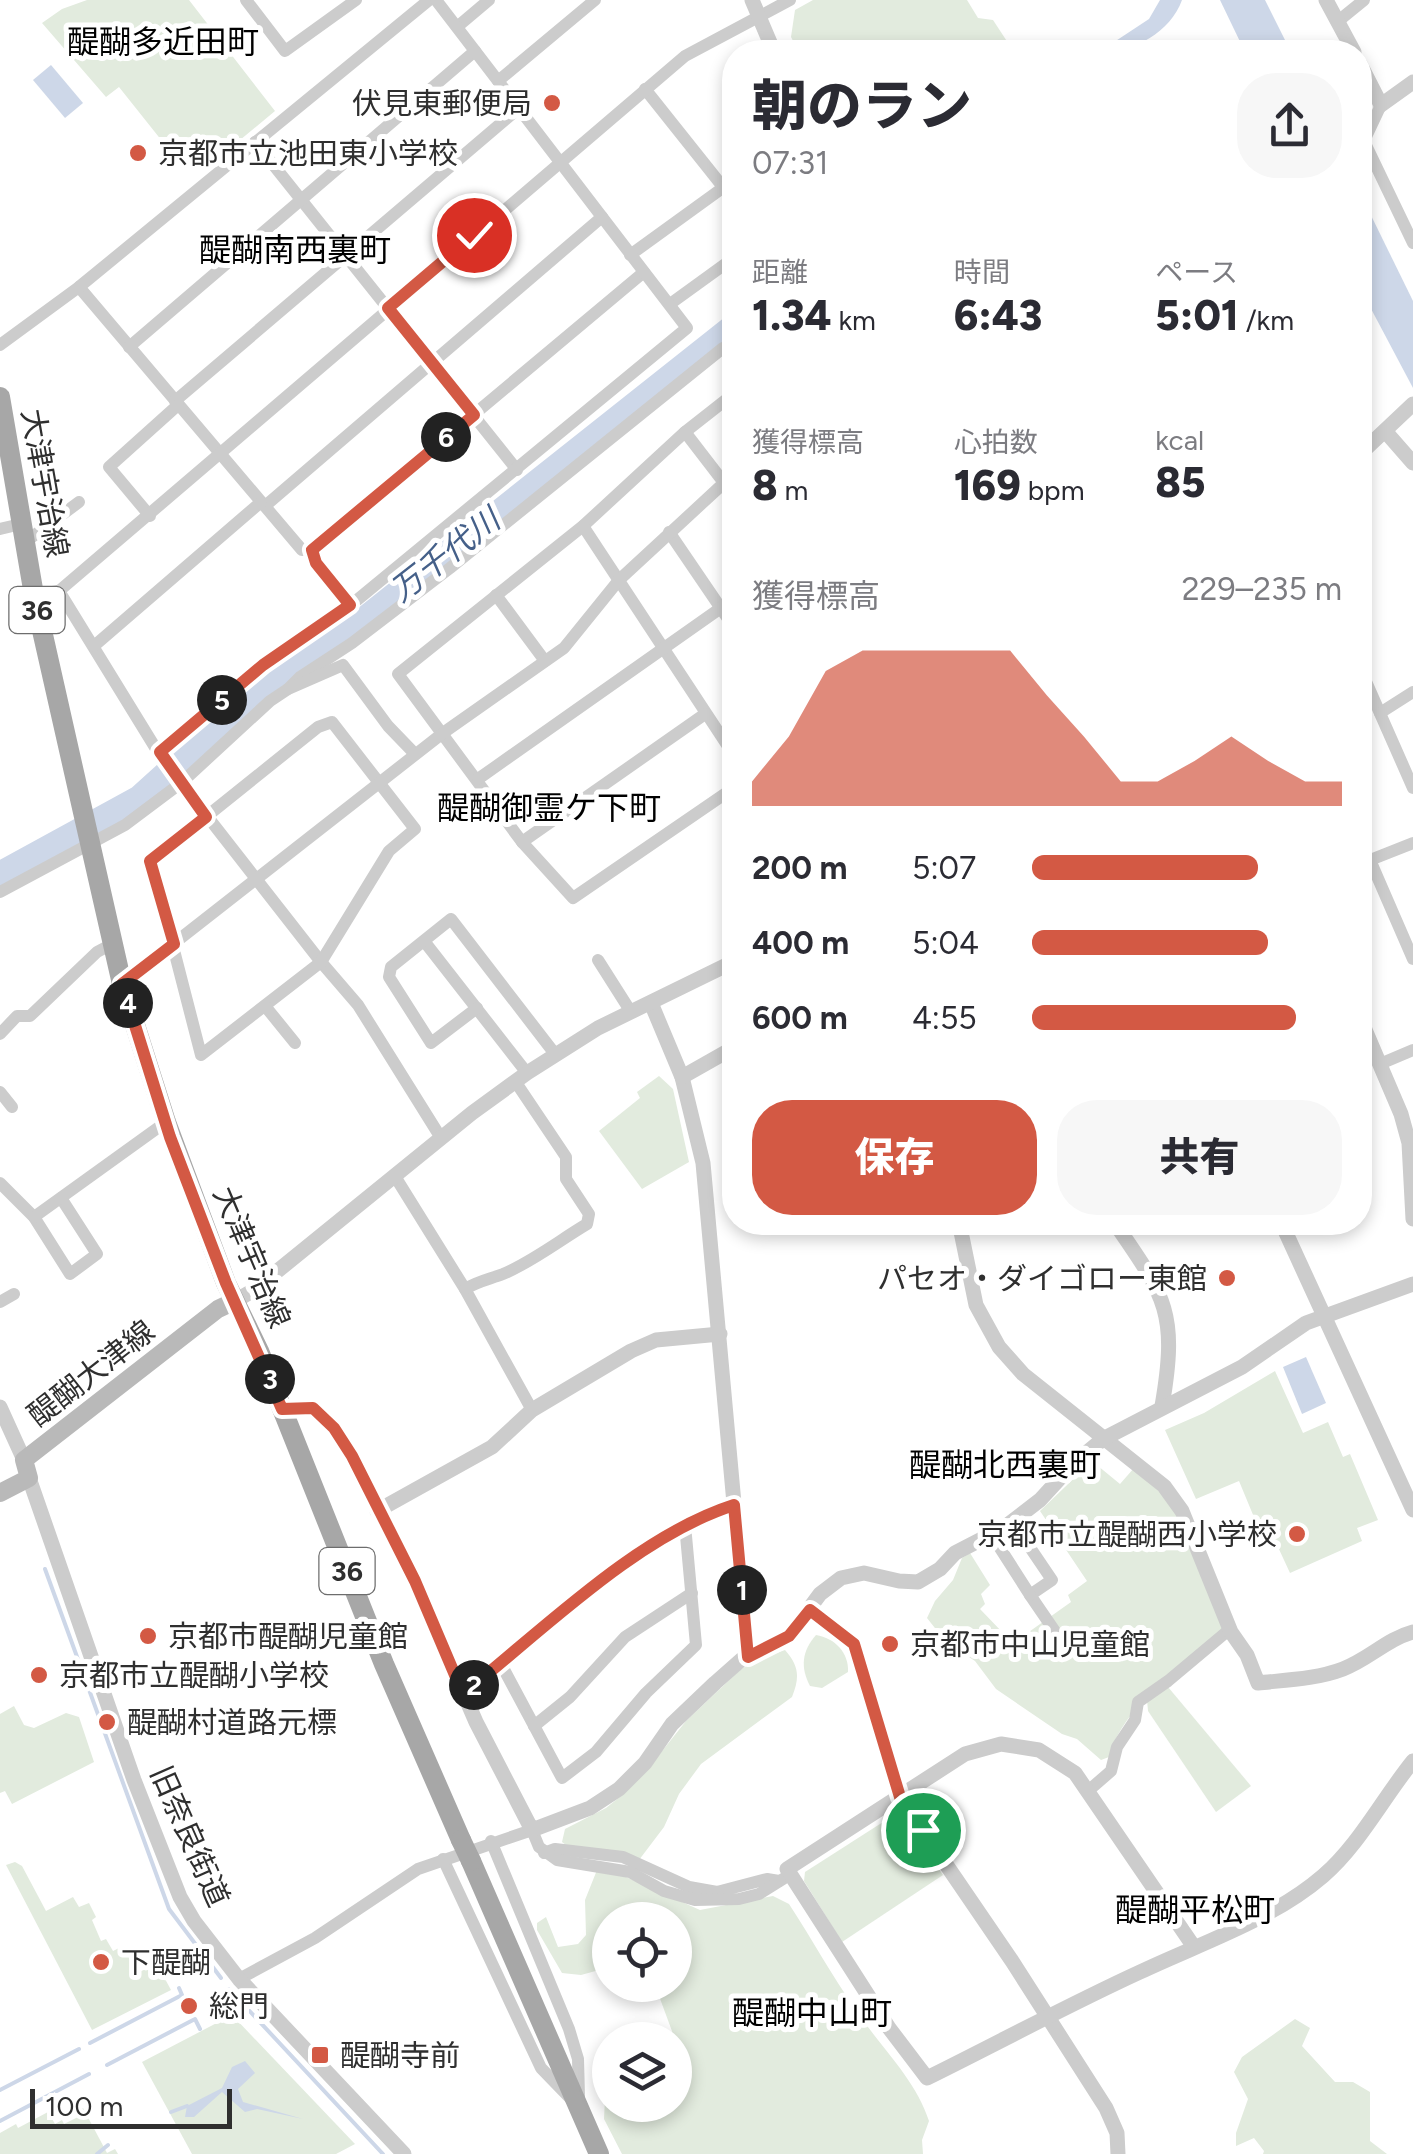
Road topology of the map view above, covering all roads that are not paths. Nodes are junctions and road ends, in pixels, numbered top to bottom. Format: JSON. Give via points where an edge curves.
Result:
{"nodes":[{"id":1,"x":247,"y":0,"type":"edge"},
{"id":2,"x":356,"y":0,"type":"edge"},
{"id":3,"x":432,"y":0,"type":"edge"},
{"id":4,"x":489,"y":0,"type":"edge"},
{"id":5,"x":595,"y":0,"type":"edge"},
{"id":6,"x":752,"y":0,"type":"edge"},
{"id":7,"x":790,"y":0,"type":"edge"},
{"id":8,"x":1326,"y":0,"type":"edge"},
{"id":9,"x":1364,"y":0,"type":"edge"},
{"id":10,"x":758,"y":16,"type":"junction"},
{"id":11,"x":1337,"y":22,"type":"junction"},
{"id":12,"x":456,"y":27,"type":"junction"},
{"id":13,"x":769,"y":40,"type":"edge"},
{"id":14,"x":1347,"y":40,"type":"edge"},
{"id":15,"x":476,"y":51,"type":"junction"},
{"id":16,"x":498,"y":81,"type":"junction"},
{"id":17,"x":1413,"y":82,"type":"edge"},
{"id":18,"x":1372,"y":87,"type":"edge"},
{"id":19,"x":645,"y":89,"type":"junction"},
{"id":20,"x":1381,"y":105,"type":"junction"},
{"id":21,"x":519,"y":108,"type":"junction"},
{"id":22,"x":1372,"y":124,"type":"edge"},
{"id":23,"x":255,"y":142,"type":"junction"},
{"id":24,"x":1372,"y":158,"type":"edge"},
{"id":25,"x":559,"y":161,"type":"junction"},
{"id":26,"x":722,"y":185,"type":"edge"},
{"id":27,"x":722,"y":188,"type":"edge"},
{"id":28,"x":300,"y":198,"type":"junction"},
{"id":29,"x":602,"y":217,"type":"junction"},
{"id":30,"x":1413,"y":244,"type":"edge"},
{"id":31,"x":345,"y":255,"type":"junction"},
{"id":32,"x":630,"y":255,"type":"junction"},
{"id":33,"x":722,"y":266,"type":"edge"},
{"id":34,"x":644,"y":272,"type":"junction"},
{"id":35,"x":78,"y":287,"type":"junction"},
{"id":36,"x":670,"y":304,"type":"junction"},
{"id":37,"x":388,"y":308,"type":"junction"},
{"id":38,"x":0,"y":345,"type":"edge"},
{"id":39,"x":129,"y":347,"type":"junction"},
{"id":40,"x":722,"y":349,"type":"edge"},
{"id":41,"x":432,"y":363,"type":"junction"},
{"id":42,"x":0,"y":397,"type":"edge"},
{"id":43,"x":176,"y":403,"type":"junction"},
{"id":44,"x":722,"y":404,"type":"edge"},
{"id":45,"x":1409,"y":408,"type":"edge"},
{"id":46,"x":474,"y":415,"type":"junction"},
{"id":47,"x":1384,"y":431,"type":"junction"},
{"id":48,"x":685,"y":432,"type":"junction"},
{"id":49,"x":1372,"y":442,"type":"edge"},
{"id":50,"x":221,"y":455,"type":"junction"},
{"id":51,"x":1413,"y":463,"type":"edge"},
{"id":52,"x":518,"y":470,"type":"junction"},
{"id":53,"x":722,"y":480,"type":"edge"},
{"id":54,"x":722,"y":485,"type":"edge"},
{"id":55,"x":79,"y":502,"type":"dead end"},
{"id":56,"x":263,"y":504,"type":"junction"},
{"id":57,"x":150,"y":516,"type":"junction"},
{"id":58,"x":583,"y":526,"type":"junction"},
{"id":59,"x":9,"y":531,"type":"edge"},
{"id":60,"x":669,"y":532,"type":"junction"},
{"id":61,"x":312,"y":550,"type":"junction"},
{"id":62,"x":618,"y":580,"type":"junction"},
{"id":63,"x":59,"y":591,"type":"junction"},
{"id":64,"x":34,"y":595,"type":"junction"},
{"id":65,"x":496,"y":595,"type":"junction"},
{"id":66,"x":350,"y":605,"type":"junction"},
{"id":67,"x":721,"y":609,"type":"joint"},
{"id":68,"x":94,"y":646,"type":"junction"},
{"id":69,"x":664,"y":650,"type":"junction"},
{"id":70,"x":545,"y":661,"type":"junction"},
{"id":71,"x":288,"y":689,"type":"junction"},
{"id":72,"x":1413,"y":692,"type":"edge"},
{"id":73,"x":1372,"y":696,"type":"edge"},
{"id":74,"x":706,"y":714,"type":"junction"},
{"id":75,"x":1380,"y":714,"type":"junction"},
{"id":76,"x":442,"y":733,"type":"junction"},
{"id":77,"x":722,"y":737,"type":"edge"},
{"id":78,"x":416,"y":754,"type":"junction"},
{"id":79,"x":161,"y":755,"type":"junction"},
{"id":80,"x":478,"y":779,"type":"junction"},
{"id":81,"x":179,"y":780,"type":"junction"},
{"id":82,"x":380,"y":782,"type":"junction"},
{"id":83,"x":1413,"y":788,"type":"edge"},
{"id":84,"x":722,"y":797,"type":"edge"},
{"id":85,"x":206,"y":817,"type":"junction"},
{"id":86,"x":88,"y":833,"type":"junction"},
{"id":87,"x":522,"y":842,"type":"junction"},
{"id":88,"x":1413,"y":842,"type":"edge"},
{"id":89,"x":1372,"y":859,"type":"edge"},
{"id":90,"x":1372,"y":876,"type":"edge"},
{"id":91,"x":256,"y":879,"type":"junction"},
{"id":92,"x":0,"y":892,"type":"edge"},
{"id":93,"x":424,"y":941,"type":"junction"},
{"id":94,"x":114,"y":943,"type":"junction"},
{"id":95,"x":174,"y":944,"type":"junction"},
{"id":96,"x":1413,"y":959,"type":"edge"},
{"id":97,"x":598,"y":960,"type":"dead end"},
{"id":98,"x":321,"y":962,"type":"junction"},
{"id":99,"x":722,"y":967,"type":"edge"},
{"id":100,"x":122,"y":984,"type":"junction"},
{"id":101,"x":651,"y":1002,"type":"junction"},
{"id":102,"x":265,"y":1006,"type":"junction"},
{"id":103,"x":477,"y":1008,"type":"junction"},
{"id":104,"x":631,"y":1012,"type":"junction"},
{"id":105,"x":0,"y":1034,"type":"edge"},
{"id":106,"x":296,"y":1043,"type":"dead end"},
{"id":107,"x":1372,"y":1046,"type":"edge"},
{"id":108,"x":1413,"y":1050,"type":"edge"},
{"id":109,"x":555,"y":1054,"type":"junction"},
{"id":110,"x":722,"y":1054,"type":"edge"},
{"id":111,"x":1380,"y":1064,"type":"junction"},
{"id":112,"x":682,"y":1076,"type":"junction"},
{"id":113,"x":521,"y":1077,"type":"junction"},
{"id":114,"x":0,"y":1092,"type":"edge"},
{"id":115,"x":12,"y":1107,"type":"dead end"},
{"id":116,"x":166,"y":1122,"type":"junction"},
{"id":117,"x":441,"y":1138,"type":"junction"},
{"id":118,"x":396,"y":1178,"type":"junction"},
{"id":119,"x":0,"y":1183,"type":"edge"},
{"id":120,"x":60,"y":1198,"type":"junction"},
{"id":121,"x":34,"y":1216,"type":"junction"},
{"id":122,"x":1413,"y":1218,"type":"edge"},
{"id":123,"x":962,"y":1235,"type":"edge"},
{"id":124,"x":1123,"y":1235,"type":"edge"},
{"id":125,"x":1287,"y":1235,"type":"edge"},
{"id":126,"x":1413,"y":1284,"type":"edge"},
{"id":127,"x":465,"y":1288,"type":"junction"},
{"id":128,"x":14,"y":1294,"type":"dead end"},
{"id":129,"x":235,"y":1301,"type":"junction"},
{"id":130,"x":0,"y":1302,"type":"edge"},
{"id":131,"x":1324,"y":1314,"type":"junction"},
{"id":132,"x":720,"y":1334,"type":"junction"},
{"id":133,"x":1162,"y":1406,"type":"junction"},
{"id":134,"x":0,"y":1407,"type":"edge"},
{"id":135,"x":282,"y":1409,"type":"junction"},
{"id":136,"x":532,"y":1410,"type":"junction"},
{"id":137,"x":1103,"y":1439,"type":"junction"},
{"id":138,"x":27,"y":1469,"type":"junction"},
{"id":139,"x":0,"y":1493,"type":"edge"},
{"id":140,"x":734,"y":1505,"type":"junction"},
{"id":141,"x":1413,"y":1510,"type":"edge"},
{"id":142,"x":377,"y":1511,"type":"junction"},
{"id":143,"x":1012,"y":1521,"type":"junction"},
{"id":144,"x":686,"y":1525,"type":"junction"},
{"id":145,"x":991,"y":1534,"type":"junction"},
{"id":146,"x":692,"y":1593,"type":"junction"},
{"id":147,"x":1030,"y":1596,"type":"junction"},
{"id":148,"x":810,"y":1610,"type":"junction"},
{"id":149,"x":1230,"y":1629,"type":"junction"},
{"id":150,"x":1413,"y":1632,"type":"edge"},
{"id":151,"x":1056,"y":1633,"type":"dead end"},
{"id":152,"x":748,"y":1657,"type":"junction"},
{"id":153,"x":500,"y":1664,"type":"junction"},
{"id":154,"x":463,"y":1694,"type":"junction"},
{"id":155,"x":534,"y":1726,"type":"junction"},
{"id":156,"x":1413,"y":1762,"type":"edge"},
{"id":157,"x":1088,"y":1791,"type":"junction"},
{"id":158,"x":900,"y":1797,"type":"junction"},
{"id":159,"x":532,"y":1830,"type":"junction"},
{"id":160,"x":490,"y":1841,"type":"junction"},
{"id":161,"x":443,"y":1859,"type":"junction"},
{"id":162,"x":785,"y":1878,"type":"junction"},
{"id":163,"x":1194,"y":1947,"type":"junction"},
{"id":164,"x":240,"y":1979,"type":"junction"},
{"id":165,"x":1046,"y":2016,"type":"junction"},
{"id":166,"x":580,"y":2108,"type":"junction"},
{"id":167,"x":404,"y":2154,"type":"edge"},
{"id":168,"x":599,"y":2154,"type":"edge"},
{"id":169,"x":1118,"y":2154,"type":"edge"}],
"edges":[{"from":1,"to":2,"type":"street","via":[[285,51]]},
{"from":3,"to":12,"type":"street"},
{"from":3,"to":23,"type":"street"},
{"from":4,"to":12,"type":"street"},
{"from":5,"to":16,"type":"street"},
{"from":6,"to":10,"type":"street"},
{"from":7,"to":10,"type":"street"},
{"from":8,"to":11,"type":"street"},
{"from":9,"to":11,"type":"street"},
{"from":10,"to":13,"type":"street"},
{"from":10,"to":19,"type":"street","via":[[685,56]]},
{"from":11,"to":14,"type":"street"},
{"from":12,"to":15,"type":"street"},
{"from":15,"to":16,"type":"street"},
{"from":15,"to":28,"type":"street"},
{"from":16,"to":21,"type":"street"},
{"from":17,"to":20,"type":"street"},
{"from":18,"to":20,"type":"street"},
{"from":19,"to":25,"type":"street"},
{"from":19,"to":26,"type":"street"},
{"from":20,"to":22,"type":"street"},
{"from":21,"to":25,"type":"street"},
{"from":21,"to":31,"type":"street"},
{"from":23,"to":28,"type":"street"},
{"from":23,"to":35,"type":"street"},
{"from":24,"to":30,"type":"street"},
{"from":25,"to":29,"type":"street"},
{"from":25,"to":37,"type":"street"},
{"from":27,"to":32,"type":"street"},
{"from":28,"to":31,"type":"street"},
{"from":28,"to":39,"type":"street"},
{"from":29,"to":32,"type":"street"},
{"from":29,"to":41,"type":"street"},
{"from":31,"to":37,"type":"street"},
{"from":31,"to":43,"type":"street"},
{"from":32,"to":34,"type":"street"},
{"from":33,"to":36,"type":"street"},
{"from":34,"to":36,"type":"street"},
{"from":34,"to":46,"type":"street"},
{"from":35,"to":38,"type":"street"},
{"from":35,"to":39,"type":"street"},
{"from":36,"to":52,"type":"street","via":[[687,328]]},
{"from":37,"to":41,"type":"street"},
{"from":37,"to":50,"type":"street"},
{"from":39,"to":43,"type":"street"},
{"from":40,"to":71,"type":"street"},
{"from":41,"to":46,"type":"street"},
{"from":41,"to":56,"type":"street"},
{"from":42,"to":59,"type":"main road","name":"大津宇治線","number":"36"},
{"from":43,"to":50,"type":"street"},
{"from":43,"to":57,"type":"street","via":[[109,467]]},
{"from":44,"to":48,"type":"street"},
{"from":45,"to":47,"type":"street"},
{"from":46,"to":52,"type":"street"},
{"from":46,"to":61,"type":"street"},
{"from":47,"to":49,"type":"street"},
{"from":47,"to":51,"type":"street"},
{"from":48,"to":53,"type":"street"},
{"from":48,"to":58,"type":"street"},
{"from":50,"to":56,"type":"street"},
{"from":50,"to":57,"type":"street"},
{"from":52,"to":66,"type":"street"},
{"from":54,"to":60,"type":"street"},
{"from":55,"to":59,"type":"street"},
{"from":56,"to":61,"type":"street","via":[[302,550]]},
{"from":56,"to":68,"type":"street"},
{"from":57,"to":63,"type":"street"},
{"from":58,"to":62,"type":"street"},
{"from":58,"to":65,"type":"street"},
{"from":59,"to":64,"type":"main road","name":"大津宇治線","number":"36"},
{"from":60,"to":62,"type":"street"},
{"from":60,"to":67,"type":"street"},
{"from":61,"to":66,"type":"street"},
{"from":62,"to":69,"type":"street"},
{"from":62,"to":70,"type":"street","via":[[564,648]]},
{"from":63,"to":64,"type":"street"},
{"from":63,"to":68,"type":"street"},
{"from":64,"to":86,"type":"main road","name":"大津宇治線","number":"36"},
{"from":65,"to":70,"type":"street"},
{"from":65,"to":76,"type":"street","via":[[398,674]]},
{"from":66,"to":79,"type":"street","via":[[263,665]]},
{"from":67,"to":69,"type":"street"},
{"from":68,"to":79,"type":"street"},
{"from":69,"to":74,"type":"street"},
{"from":69,"to":80,"type":"street"},
{"from":70,"to":76,"type":"street"},
{"from":71,"to":78,"type":"street","via":[[343,666]]},
{"from":71,"to":81,"type":"street"},
{"from":72,"to":75,"type":"street"},
{"from":73,"to":75,"type":"street"},
{"from":74,"to":77,"type":"street"},
{"from":74,"to":87,"type":"street"},
{"from":75,"to":83,"type":"street"},
{"from":76,"to":78,"type":"street"},
{"from":76,"to":80,"type":"street"},
{"from":78,"to":82,"type":"street"},
{"from":79,"to":81,"type":"street"},
{"from":80,"to":87,"type":"street"},
{"from":81,"to":85,"type":"street"},
{"from":81,"to":86,"type":"street","via":[[125,825]]},
{"from":82,"to":85,"type":"street","via":[[332,722]]},
{"from":82,"to":91,"type":"street"},
{"from":82,"to":98,"type":"street","via":[[415,829],[389,851]]},
{"from":84,"to":87,"type":"street","via":[[573,898]]},
{"from":85,"to":91,"type":"street"},
{"from":85,"to":95,"type":"street","via":[[150,861]]},
{"from":86,"to":92,"type":"street"},
{"from":86,"to":94,"type":"main road","name":"大津宇治線","number":"36"},
{"from":88,"to":89,"type":"street"},
{"from":90,"to":96,"type":"street"},
{"from":91,"to":95,"type":"street"},
{"from":91,"to":98,"type":"street"},
{"from":93,"to":103,"type":"street"},
{"from":93,"to":103,"type":"street","via":[[392,967],[389,978],[431,1043]]},
{"from":93,"to":109,"type":"street","via":[[451,919]]},
{"from":94,"to":100,"type":"main road","name":"大津宇治線","number":"36"},
{"from":94,"to":105,"type":"street"},
{"from":95,"to":100,"type":"street"},
{"from":95,"to":102,"type":"street","via":[[201,1055]]},
{"from":97,"to":104,"type":"street"},
{"from":98,"to":102,"type":"street"},
{"from":98,"to":117,"type":"street","via":[[358,1004]]},
{"from":99,"to":101,"type":"street"},
{"from":100,"to":116,"type":"main road","name":"大津宇治線","number":"36"},
{"from":101,"to":104,"type":"street"},
{"from":101,"to":112,"type":"street"},
{"from":102,"to":106,"type":"street"},
{"from":103,"to":113,"type":"street"},
{"from":104,"to":109,"type":"street"},
{"from":107,"to":111,"type":"street"},
{"from":108,"to":111,"type":"street"},
{"from":109,"to":113,"type":"street"},
{"from":110,"to":112,"type":"street"},
{"from":111,"to":122,"type":"street","via":[[1410,1142]]},
{"from":112,"to":132,"type":"street","via":[[702,1164]]},
{"from":113,"to":117,"type":"street"},
{"from":113,"to":127,"type":"street","via":[[566,1157],[566,1179],[589,1214],[587,1224]]},
{"from":114,"to":115,"type":"street"},
{"from":116,"to":120,"type":"street"},
{"from":116,"to":129,"type":"main road","name":"大津宇治線","number":"36"},
{"from":117,"to":118,"type":"street"},
{"from":118,"to":127,"type":"street"},
{"from":118,"to":129,"type":"street"},
{"from":119,"to":121,"type":"street"},
{"from":120,"to":121,"type":"street"},
{"from":120,"to":121,"type":"street","via":[[97,1254],[70,1274]]},
{"from":123,"to":137,"type":"street","via":[[976,1305],[999,1347]]},
{"from":124,"to":133,"type":"street","via":[[1166,1310],[1170,1346]]},
{"from":125,"to":131,"type":"street"},
{"from":126,"to":131,"type":"street"},
{"from":127,"to":136,"type":"street"},
{"from":128,"to":130,"type":"street"},
{"from":129,"to":135,"type":"main road","name":"大津宇治線","number":"36"},
{"from":129,"to":138,"type":"main road","name":"醍醐大津線"},
{"from":131,"to":133,"type":"street","via":[[1242,1367]]},
{"from":131,"to":141,"type":"street"},
{"from":132,"to":136,"type":"street","via":[[656,1340]]},
{"from":132,"to":140,"type":"street"},
{"from":133,"to":137,"type":"street"},
{"from":134,"to":138,"type":"street","name":"旧奈良街道"},
{"from":135,"to":142,"type":"street","via":[[313,1408],[334,1428]]},
{"from":135,"to":166,"type":"main road","name":"大津宇治線","number":"36","bridge":true,"via":[[384,1664]]},
{"from":136,"to":142,"type":"street","via":[[492,1448]]},
{"from":137,"to":143,"type":"street"},
{"from":137,"to":149,"type":"street","via":[[1138,1462],[1182,1511]]},
{"from":138,"to":139,"type":"main road","name":"醍醐大津線"},
{"from":138,"to":164,"type":"street","name":"旧奈良街道","via":[[180,1897]]},
{"from":140,"to":144,"type":"street"},
{"from":140,"to":152,"type":"street"},
{"from":142,"to":154,"type":"street"},
{"from":143,"to":145,"type":"street"},
{"from":143,"to":147,"type":"street","via":[[1052,1580]]},
{"from":144,"to":146,"type":"street"},
{"from":144,"to":153,"type":"street","via":[[635,1555]]},
{"from":145,"to":147,"type":"street"},
{"from":145,"to":148,"type":"street","via":[[918,1582],[864,1573],[841,1578]]},
{"from":146,"to":155,"type":"street","via":[[626,1637]]},
{"from":146,"to":155,"type":"street","via":[[696,1646],[596,1752],[562,1778]]},
{"from":147,"to":151,"type":"street"},
{"from":148,"to":152,"type":"street","via":[[789,1636]]},
{"from":148,"to":158,"type":"street","via":[[854,1644]]},
{"from":149,"to":150,"type":"street","via":[[1258,1683],[1321,1676]]},
{"from":149,"to":157,"type":"street","via":[[1138,1702],[1111,1771]]},
{"from":152,"to":159,"type":"street","via":[[672,1724],[619,1789]]},
{"from":153,"to":154,"type":"street"},
{"from":153,"to":155,"type":"street"},
{"from":154,"to":159,"type":"street"},
{"from":156,"to":163,"type":"street","via":[[1328,1872],[1280,1907]]},
{"from":157,"to":158,"type":"street","via":[[1076,1773],[1039,1750],[1001,1744],[965,1754]]},
{"from":157,"to":163,"type":"street"},
{"from":158,"to":162,"type":"street","via":[[787,1869]]},
{"from":158,"to":165,"type":"street"},
{"from":159,"to":160,"type":"street"},
{"from":159,"to":162,"type":"street","via":[[544,1852],[623,1857],[689,1887],[717,1892]]},
{"from":160,"to":161,"type":"street"},
{"from":160,"to":166,"type":"street","via":[[574,2044]]},
{"from":161,"to":164,"type":"street"},
{"from":161,"to":166,"type":"street","via":[[541,2068]]},
{"from":162,"to":165,"type":"street","via":[[927,2078]]},
{"from":163,"to":165,"type":"street"},
{"from":164,"to":167,"type":"street","name":"旧奈良街道"},
{"from":165,"to":169,"type":"street","via":[[1108,2112]]},
{"from":166,"to":168,"type":"main road","name":"大津宇治線","number":"36"}]}
